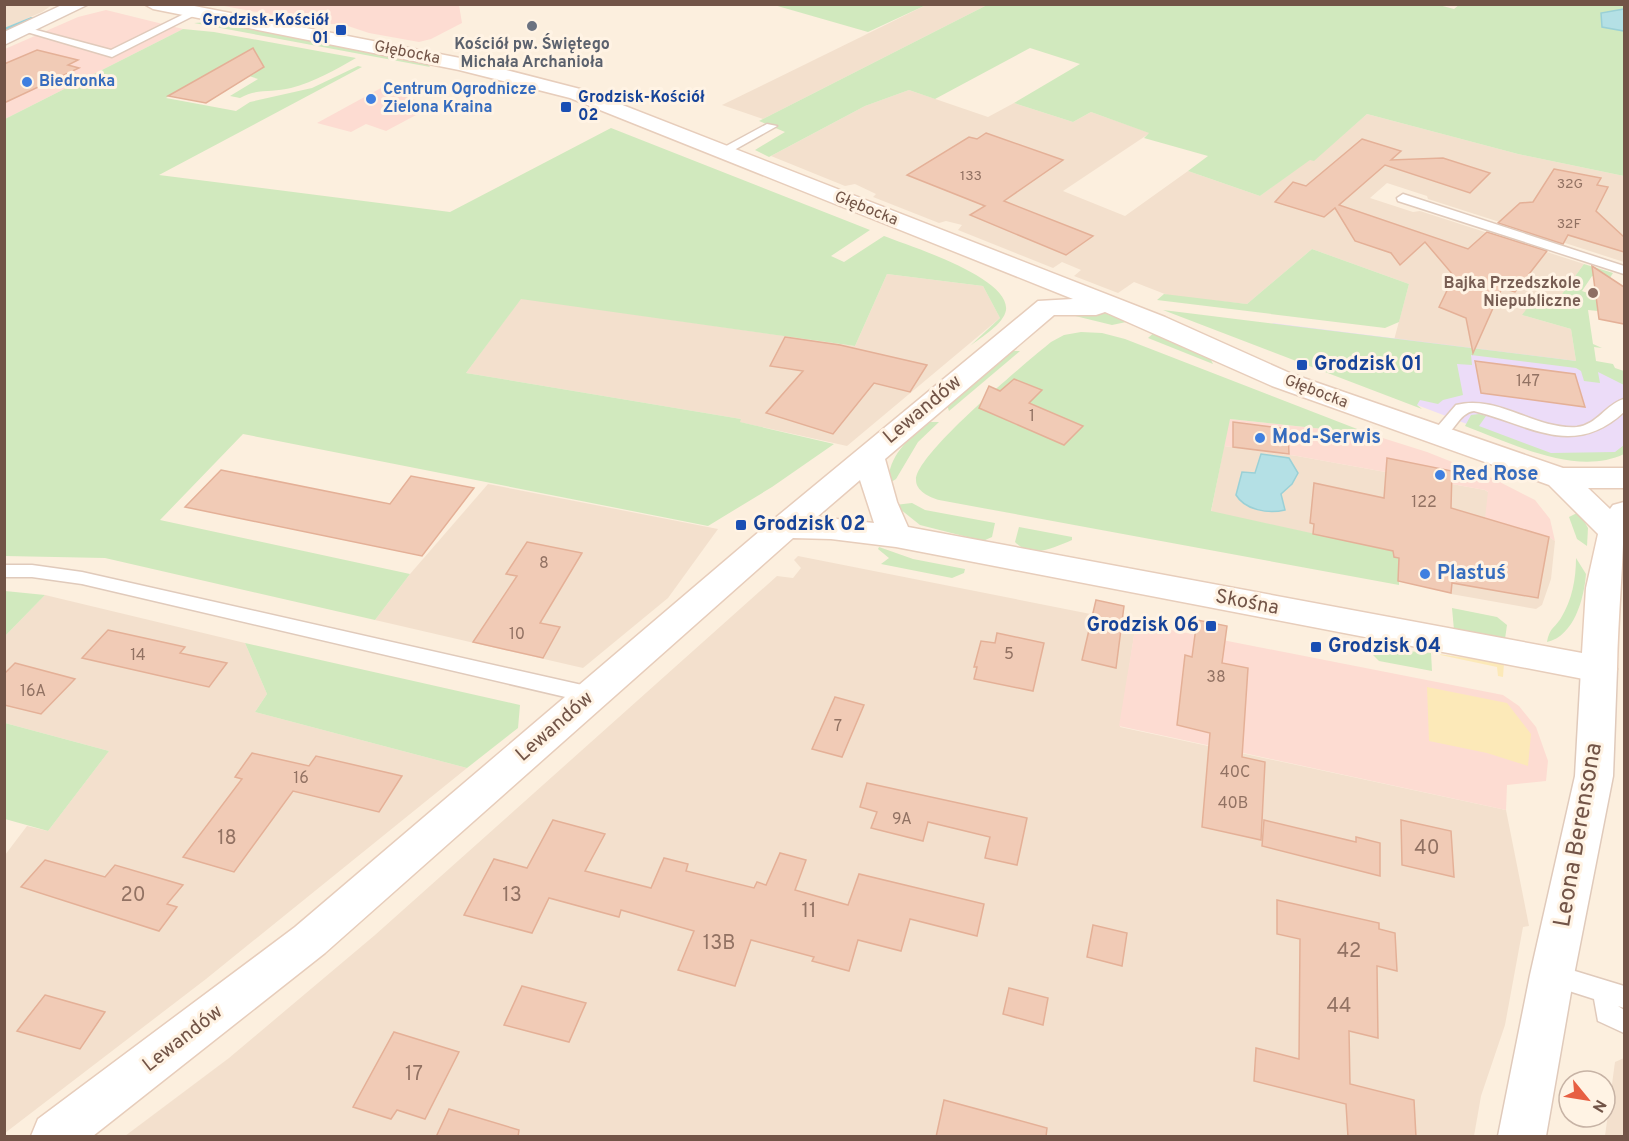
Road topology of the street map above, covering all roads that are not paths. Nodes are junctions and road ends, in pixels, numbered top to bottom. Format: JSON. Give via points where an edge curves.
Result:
{"nodes":[{"id":1,"x":80,"y":4,"type":"edge"},
{"id":2,"x":153,"y":4,"type":"edge"},
{"id":3,"x":194,"y":13,"type":"junction"},
{"id":4,"x":25,"y":30,"type":"junction"},
{"id":5,"x":4,"y":39,"type":"edge"},
{"id":6,"x":771,"y":126,"type":"dead end"},
{"id":7,"x":723,"y":152,"type":"junction"},
{"id":8,"x":1403,"y":198,"type":"dead end"},
{"id":9,"x":1624,"y":270,"type":"edge"},
{"id":10,"x":1047,"y":294,"type":"junction"},
{"id":11,"x":1624,"y":404,"type":"edge"},
{"id":12,"x":1440,"y":434,"type":"junction"},
{"id":13,"x":869,"y":456,"type":"junction"},
{"id":14,"x":1560,"y":478,"type":"junction"},
{"id":15,"x":1624,"y":478,"type":"edge"},
{"id":16,"x":1619,"y":521,"type":"edge"},
{"id":17,"x":785,"y":526,"type":"junction"},
{"id":18,"x":896,"y":536,"type":"junction"},
{"id":19,"x":4,"y":571,"type":"edge"},
{"id":20,"x":1599,"y":669,"type":"junction"},
{"id":21,"x":591,"y":695,"type":"junction"},
{"id":22,"x":1551,"y":975,"type":"junction"},
{"id":23,"x":1615,"y":994,"type":"edge"},
{"id":24,"x":1624,"y":1022,"type":"edge"},
{"id":25,"x":55,"y":1137,"type":"edge"},
{"id":26,"x":1522,"y":1137,"type":"edge"}],
"edges":[{"from":1,"to":4,"type":"street"},
{"from":2,"to":3,"type":"street","name":"Głębocka"},
{"from":3,"to":4,"type":"lane","via":[[112,54]]},
{"from":3,"to":7,"type":"street","name":"Głębocka","via":[[531,81],[589,98]]},
{"from":4,"to":5,"type":"street"},
{"from":6,"to":7,"type":"lane"},
{"from":7,"to":10,"type":"street","name":"Głębocka"},
{"from":8,"to":9,"type":"lane"},
{"from":10,"to":12,"type":"street","name":"Głębocka","via":[[1117,307],[1282,380]]},
{"from":10,"to":13,"type":"street","name":"Lewandów"},
{"from":11,"to":12,"type":"lane","via":[[1594,429],[1572,432],[1549,430],[1474,406],[1462,408]]},
{"from":12,"to":14,"type":"street","name":"Głębocka"},
{"from":13,"to":17,"type":"street","name":"Lewandów"},
{"from":13,"to":18,"type":"street","via":[[881,502]]},
{"from":14,"to":15,"type":"street"},
{"from":14,"to":16,"type":"street","name":"Leona Berensona"},
{"from":16,"to":20,"type":"street","name":"Leona Berensona","via":[[1604,570]]},
{"from":17,"to":18,"type":"street","name":"Skośna"},
{"from":17,"to":21,"type":"street","name":"Lewandów"},
{"from":18,"to":20,"type":"street","name":"Skośna"},
{"from":19,"to":21,"type":"lane","via":[[82,578]]},
{"from":20,"to":22,"type":"street","name":"Leona Berensona","via":[[1594,776]]},
{"from":21,"to":25,"type":"street","name":"Lewandów","via":[[310,940]]},
{"from":22,"to":23,"type":"lane"},
{"from":22,"to":26,"type":"street","name":"Leona Berensona"},
{"from":23,"to":24,"type":"lane","via":[[1607,1013]]}]}
